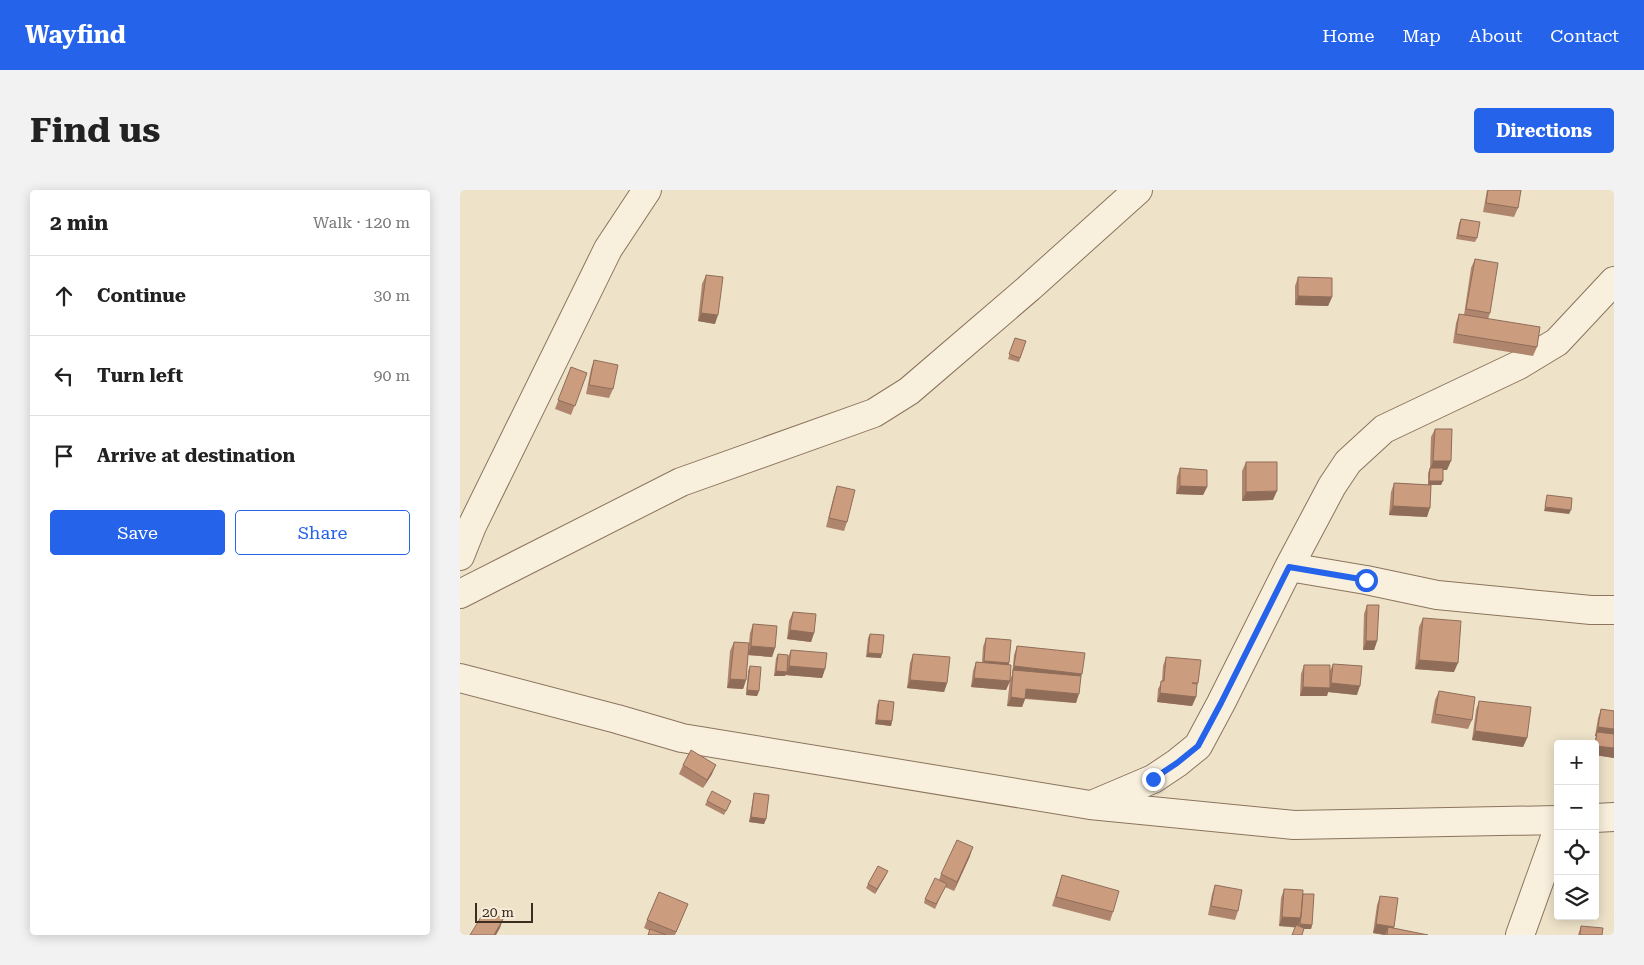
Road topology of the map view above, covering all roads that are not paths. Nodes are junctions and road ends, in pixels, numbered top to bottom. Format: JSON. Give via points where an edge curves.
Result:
{"nodes":[{"id":1,"x":647,"y":190,"type":"edge"},
{"id":2,"x":1138,"y":190,"type":"edge"},
{"id":3,"x":1614,"y":281,"type":"edge"},
{"id":4,"x":460,"y":556,"type":"edge"},
{"id":5,"x":1289,"y":567,"type":"junction"},
{"id":6,"x":460,"y":594,"type":"edge"},
{"id":7,"x":1614,"y":610,"type":"edge"},
{"id":8,"x":460,"y":678,"type":"edge"},
{"id":9,"x":1090,"y":806,"type":"junction"},
{"id":10,"x":1614,"y":817,"type":"edge"},
{"id":11,"x":1599,"y":818,"type":"edge"},
{"id":12,"x":1554,"y":820,"type":"edge"},
{"id":13,"x":1558,"y":830,"type":"edge"},
{"id":14,"x":1520,"y":935,"type":"edge"}],
"edges":[{"from":1,"to":4,"type":"street","via":[[608,249]]},
{"from":2,"to":6,"type":"street","via":[[909,391],[874,413],[681,482]]},
{"from":3,"to":5,"type":"street","via":[[1557,342],[1520,365],[1384,429],[1374,437],[1348,462],[1332,486]]},
{"from":5,"to":7,"type":"street","via":[[1437,595]]},
{"from":5,"to":9,"type":"street","via":[[1198,746],[1153,779]]},
{"from":8,"to":9,"type":"street","via":[[682,738]]},
{"from":9,"to":12,"type":"street","via":[[1294,825]]},
{"from":10,"to":11,"type":"street"},
{"from":13,"to":14,"type":"street"}]}
